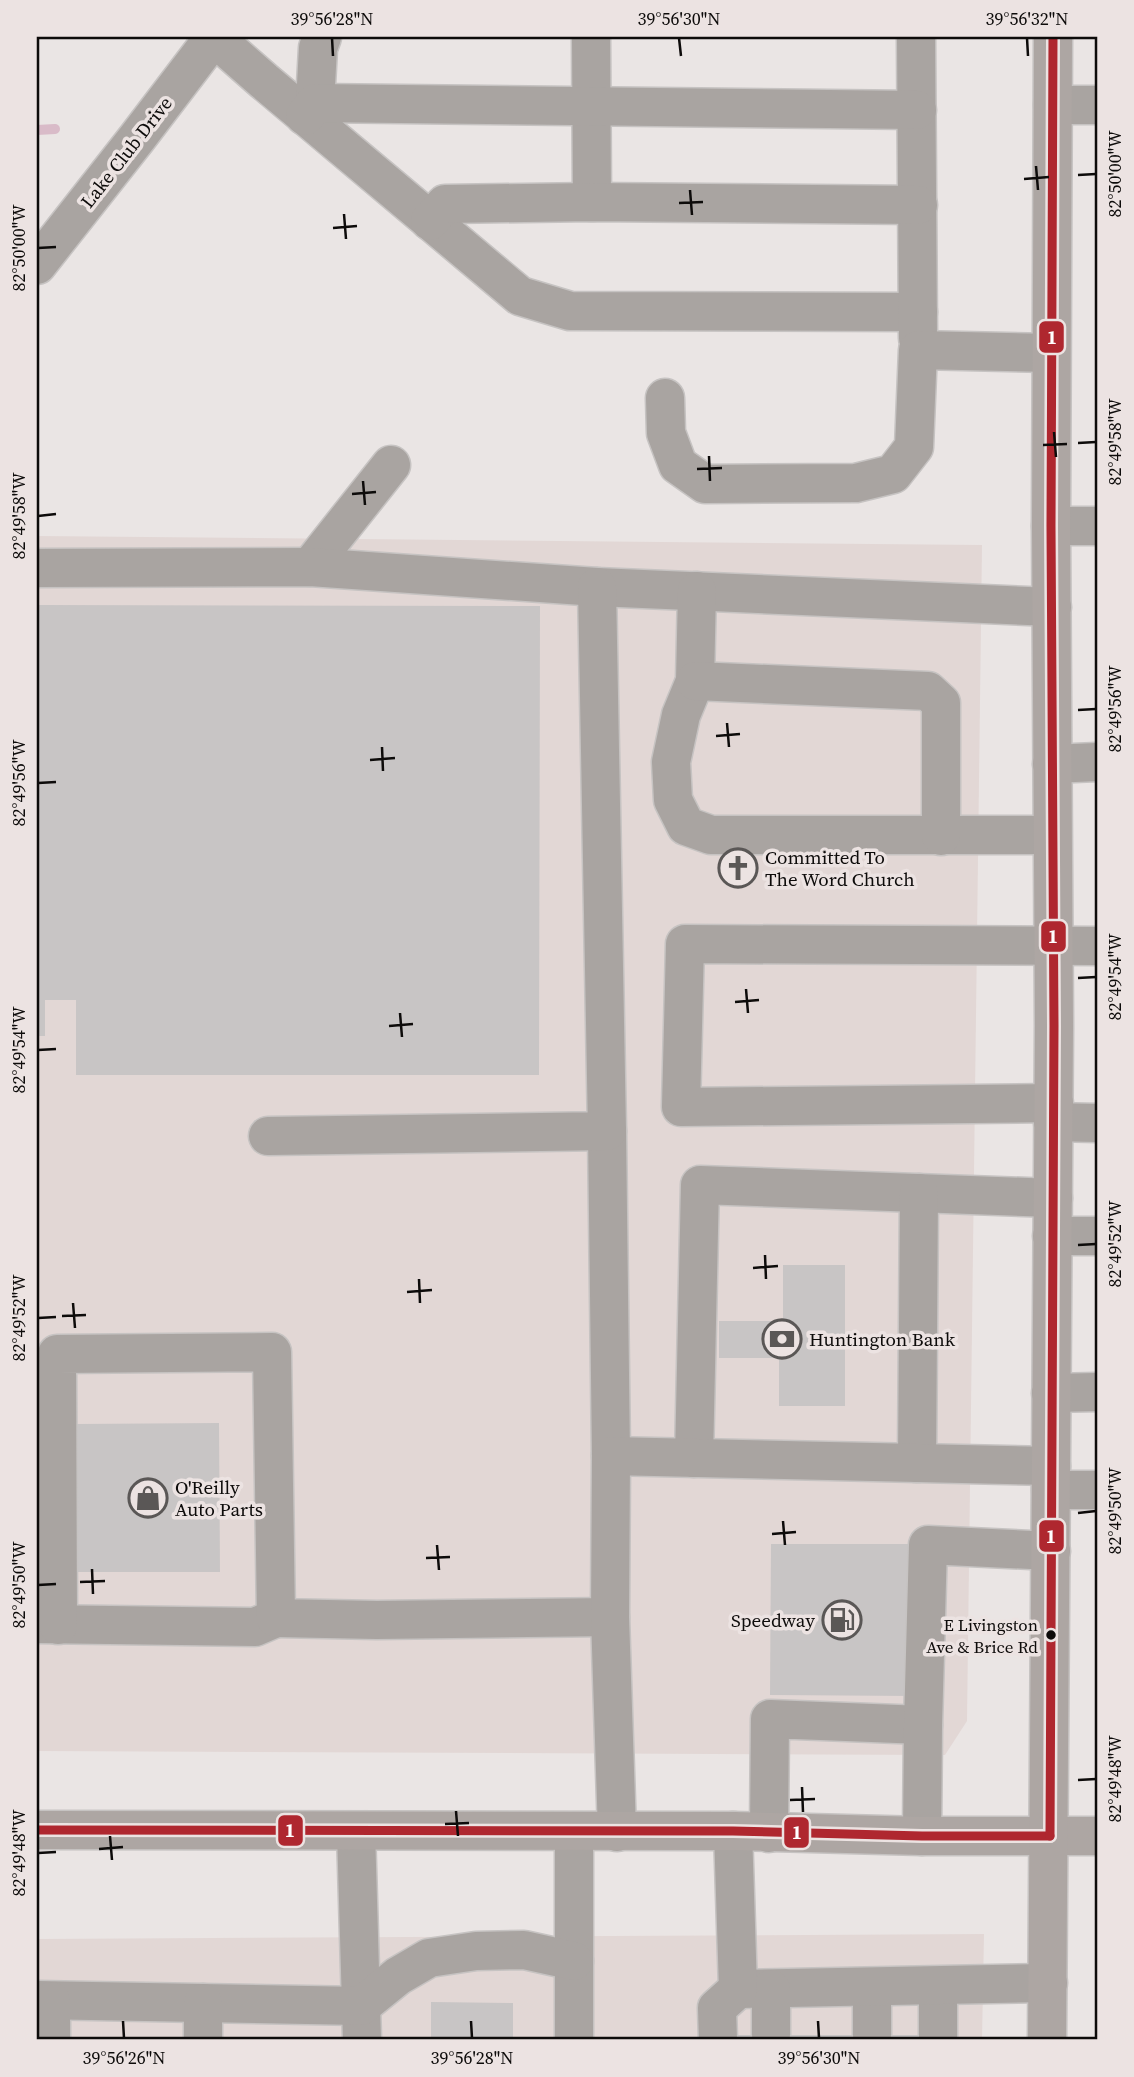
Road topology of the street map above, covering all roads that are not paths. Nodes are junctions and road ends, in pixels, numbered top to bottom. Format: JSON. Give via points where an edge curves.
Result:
{"nodes":[{"id":1,"x":214,"y":37,"type":"edge"},
{"id":2,"x":322,"y":37,"type":"edge"},
{"id":3,"x":591,"y":37,"type":"edge"},
{"id":4,"x":916,"y":37,"type":"edge"},
{"id":5,"x":1053,"y":37,"type":"edge"},
{"id":6,"x":1053,"y":105,"type":"junction"},
{"id":7,"x":1097,"y":105,"type":"edge"},
{"id":8,"x":592,"y":106,"type":"junction"},
{"id":9,"x":310,"y":109,"type":"junction"},
{"id":10,"x":917,"y":110,"type":"junction"},
{"id":11,"x":592,"y":202,"type":"junction"},
{"id":12,"x":918,"y":205,"type":"junction"},
{"id":13,"x":430,"y":221,"type":"junction"},
{"id":14,"x":37,"y":265,"type":"edge"},
{"id":15,"x":918,"y":312,"type":"junction"},
{"id":16,"x":919,"y":350,"type":"junction"},
{"id":17,"x":1051,"y":353,"type":"junction"},
{"id":18,"x":665,"y":398,"type":"dead end"},
{"id":19,"x":390,"y":465,"type":"dead end"},
{"id":20,"x":1051,"y":526,"type":"junction"},
{"id":21,"x":1097,"y":526,"type":"edge"},
{"id":22,"x":310,"y":567,"type":"junction"},
{"id":23,"x":37,"y":568,"type":"edge"},
{"id":24,"x":597,"y":587,"type":"junction"},
{"id":25,"x":697,"y":591,"type":"junction"},
{"id":26,"x":1052,"y":607,"type":"junction"},
{"id":27,"x":695,"y":681,"type":"junction"},
{"id":28,"x":1097,"y":762,"type":"edge"},
{"id":29,"x":1052,"y":764,"type":"junction"},
{"id":30,"x":1052,"y":835,"type":"junction"},
{"id":31,"x":940,"y":836,"type":"junction"},
{"id":32,"x":1053,"y":945,"type":"junction"},
{"id":33,"x":1097,"y":946,"type":"edge"},
{"id":34,"x":1053,"y":1112,"type":"junction"},
{"id":35,"x":1097,"y":1123,"type":"edge"},
{"id":36,"x":607,"y":1131,"type":"junction"},
{"id":37,"x":268,"y":1136,"type":"dead end"},
{"id":38,"x":919,"y":1193,"type":"junction"},
{"id":39,"x":1053,"y":1198,"type":"junction"},
{"id":40,"x":1052,"y":1236,"type":"junction"},
{"id":41,"x":1097,"y":1236,"type":"edge"},
{"id":42,"x":1051,"y":1392,"type":"junction"},
{"id":43,"x":1097,"y":1392,"type":"edge"},
{"id":44,"x":611,"y":1456,"type":"junction"},
{"id":45,"x":694,"y":1458,"type":"junction"},
{"id":46,"x":917,"y":1463,"type":"junction"},
{"id":47,"x":1051,"y":1478,"type":"junction"},
{"id":48,"x":1097,"y":1490,"type":"edge"},
{"id":49,"x":1051,"y":1551,"type":"junction"},
{"id":50,"x":610,"y":1617,"type":"junction"},
{"id":51,"x":276,"y":1618,"type":"junction"},
{"id":52,"x":47,"y":1625,"type":"edge"},
{"id":53,"x":923,"y":1724,"type":"junction"},
{"id":54,"x":37,"y":1830,"type":"edge"},
{"id":55,"x":356,"y":1831,"type":"junction"},
{"id":56,"x":574,"y":1832,"type":"junction"},
{"id":57,"x":617,"y":1832,"type":"junction"},
{"id":58,"x":751,"y":1832,"type":"junction"},
{"id":59,"x":922,"y":1836,"type":"junction"},
{"id":60,"x":1050,"y":1836,"type":"junction"},
{"id":61,"x":1097,"y":1836,"type":"edge"},
{"id":62,"x":574,"y":1961,"type":"junction"},
{"id":63,"x":1048,"y":1983,"type":"junction"},
{"id":64,"x":938,"y":1986,"type":"junction"},
{"id":65,"x":872,"y":1987,"type":"junction"},
{"id":66,"x":754,"y":1989,"type":"junction"},
{"id":67,"x":44,"y":2001,"type":"edge"},
{"id":68,"x":204,"y":2003,"type":"junction"},
{"id":69,"x":361,"y":2023,"type":"edge"},
{"id":70,"x":771,"y":2035,"type":"dead end"},
{"id":71,"x":872,"y":2035,"type":"dead end"},
{"id":72,"x":51,"y":2040,"type":"edge"},
{"id":73,"x":204,"y":2040,"type":"edge"},
{"id":74,"x":574,"y":2040,"type":"edge"},
{"id":75,"x":718,"y":2040,"type":"edge"},
{"id":76,"x":938,"y":2040,"type":"edge"},
{"id":77,"x":1047,"y":2040,"type":"edge"}],
"edges":[{"from":1,"to":9,"type":"street"},
{"from":1,"to":14,"type":"street","name":"Lake Club Drive"},
{"from":2,"to":9,"type":"street"},
{"from":3,"to":8,"type":"street"},
{"from":4,"to":10,"type":"street"},
{"from":5,"to":6,"type":"main road"},
{"from":6,"to":7,"type":"street"},
{"from":6,"to":17,"type":"main road"},
{"from":8,"to":9,"type":"street"},
{"from":8,"to":10,"type":"street"},
{"from":8,"to":11,"type":"street"},
{"from":9,"to":13,"type":"street"},
{"from":10,"to":12,"type":"street"},
{"from":11,"to":12,"type":"street"},
{"from":11,"to":13,"type":"street","via":[[445,204]]},
{"from":12,"to":15,"type":"street"},
{"from":13,"to":15,"type":"street","via":[[520,296],[570,311]]},
{"from":15,"to":16,"type":"street"},
{"from":16,"to":17,"type":"street"},
{"from":16,"to":18,"type":"street","via":[[914,447],[893,474],[856,483],[705,484],[678,465],[666,433]]},
{"from":17,"to":20,"type":"main road"},
{"from":19,"to":22,"type":"street"},
{"from":20,"to":21,"type":"street"},
{"from":20,"to":26,"type":"main road"},
{"from":22,"to":23,"type":"street"},
{"from":22,"to":24,"type":"street"},
{"from":24,"to":25,"type":"street"},
{"from":24,"to":36,"type":"street"},
{"from":25,"to":26,"type":"street"},
{"from":25,"to":27,"type":"street"},
{"from":26,"to":29,"type":"main road"},
{"from":27,"to":31,"type":"street","via":[[928,691],[941,703]]},
{"from":27,"to":31,"type":"street","via":[[681,715],[671,761],[673,800],[686,826],[711,835]]},
{"from":28,"to":29,"type":"street"},
{"from":29,"to":30,"type":"main road"},
{"from":30,"to":31,"type":"street"},
{"from":30,"to":32,"type":"main road"},
{"from":32,"to":33,"type":"street"},
{"from":32,"to":34,"type":"main road"},
{"from":32,"to":34,"type":"street","via":[[685,944],[681,1107]]},
{"from":34,"to":35,"type":"street"},
{"from":34,"to":39,"type":"main road"},
{"from":36,"to":37,"type":"street"},
{"from":36,"to":44,"type":"street"},
{"from":38,"to":39,"type":"street"},
{"from":38,"to":45,"type":"street","via":[[700,1185]]},
{"from":38,"to":46,"type":"street"},
{"from":39,"to":40,"type":"main road"},
{"from":40,"to":41,"type":"street"},
{"from":40,"to":42,"type":"main road"},
{"from":42,"to":43,"type":"street"},
{"from":42,"to":47,"type":"main road"},
{"from":44,"to":45,"type":"street"},
{"from":44,"to":50,"type":"street"},
{"from":45,"to":46,"type":"street"},
{"from":46,"to":47,"type":"street"},
{"from":47,"to":48,"type":"street"},
{"from":47,"to":49,"type":"main road"},
{"from":49,"to":53,"type":"street","via":[[928,1545]]},
{"from":49,"to":60,"type":"main road"},
{"from":50,"to":51,"type":"street"},
{"from":50,"to":57,"type":"street"},
{"from":51,"to":52,"type":"street","via":[[255,1627]]},
{"from":51,"to":52,"type":"street","via":[[272,1352],[57,1354]]},
{"from":53,"to":58,"type":"street","via":[[770,1719]]},
{"from":53,"to":59,"type":"street"},
{"from":54,"to":55,"type":"main road"},
{"from":55,"to":56,"type":"main road"},
{"from":55,"to":69,"type":"street"},
{"from":56,"to":57,"type":"main road"},
{"from":56,"to":62,"type":"street"},
{"from":57,"to":58,"type":"main road"},
{"from":58,"to":59,"type":"main road"},
{"from":58,"to":66,"type":"street"},
{"from":59,"to":60,"type":"main road"},
{"from":60,"to":61,"type":"main road"},
{"from":60,"to":63,"type":"main road"},
{"from":62,"to":69,"type":"street","via":[[524,1950],[429,1958],[398,1976]]},
{"from":62,"to":74,"type":"street"},
{"from":63,"to":64,"type":"street"},
{"from":63,"to":77,"type":"main road"},
{"from":64,"to":65,"type":"street"},
{"from":64,"to":76,"type":"street"},
{"from":65,"to":66,"type":"street"},
{"from":65,"to":71,"type":"street"},
{"from":66,"to":70,"type":"street"},
{"from":66,"to":75,"type":"street","via":[[717,2008]]},
{"from":67,"to":68,"type":"street"},
{"from":67,"to":72,"type":"street"},
{"from":68,"to":69,"type":"street"},
{"from":68,"to":73,"type":"street"}]}
